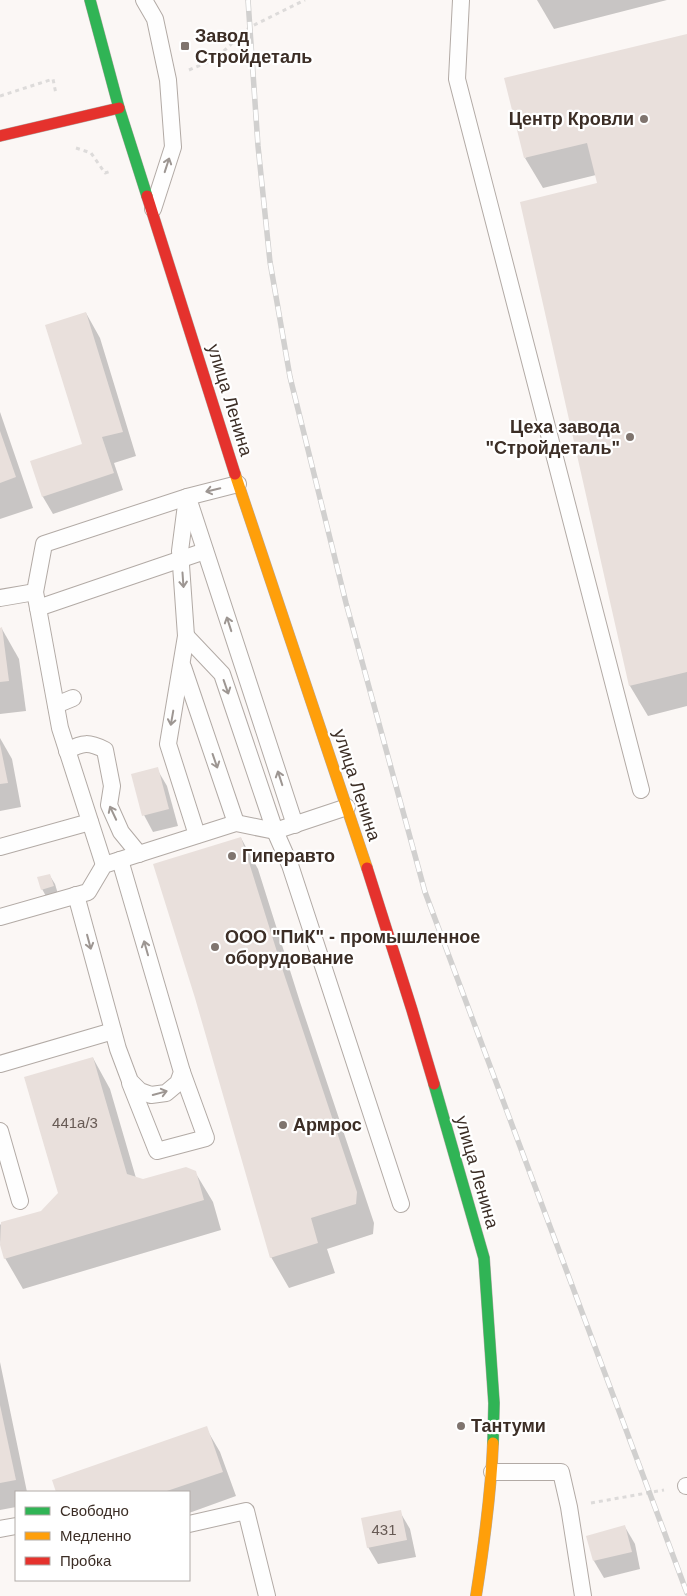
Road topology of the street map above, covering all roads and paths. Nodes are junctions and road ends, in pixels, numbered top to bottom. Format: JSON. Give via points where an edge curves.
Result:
{"nodes":[{"id":1,"x":90,"y":0,"type":"edge"},
{"id":2,"x":144,"y":0,"type":"edge"},
{"id":3,"x":305,"y":0,"type":"edge"},
{"id":4,"x":461,"y":0,"type":"edge"},
{"id":5,"x":168,"y":80,"type":"junction"},
{"id":6,"x":0,"y":96,"type":"edge"},
{"id":7,"x":119,"y":108,"type":"junction"},
{"id":8,"x":63,"y":121,"type":"junction"},
{"id":9,"x":0,"y":136,"type":"edge"},
{"id":10,"x":68,"y":145,"type":"dead end"},
{"id":11,"x":137,"y":163,"type":"junction"},
{"id":12,"x":152,"y":212,"type":"junction"},
{"id":13,"x":238,"y":484,"type":"junction"},
{"id":14,"x":187,"y":497,"type":"junction"},
{"id":15,"x":205,"y":551,"type":"junction"},
{"id":16,"x":181,"y":559,"type":"junction"},
{"id":17,"x":0,"y":598,"type":"edge"},
{"id":18,"x":36,"y":600,"type":"junction"},
{"id":19,"x":186,"y":636,"type":"junction"},
{"id":20,"x":182,"y":665,"type":"junction"},
{"id":21,"x":73,"y":698,"type":"dead end"},
{"id":22,"x":56,"y":705,"type":"junction"},
{"id":23,"x":67,"y":751,"type":"junction"},
{"id":24,"x":641,"y":790,"type":"dead end"},
{"id":25,"x":347,"y":807,"type":"junction"},
{"id":26,"x":90,"y":822,"type":"junction"},
{"id":27,"x":236,"y":823,"type":"junction"},
{"id":28,"x":295,"y":824,"type":"junction"},
{"id":29,"x":275,"y":831,"type":"junction"},
{"id":30,"x":197,"y":835,"type":"junction"},
{"id":31,"x":0,"y":847,"type":"edge"},
{"id":32,"x":139,"y":854,"type":"junction"},
{"id":33,"x":120,"y":860,"type":"junction"},
{"id":34,"x":104,"y":865,"type":"junction"},
{"id":35,"x":76,"y":895,"type":"junction"},
{"id":36,"x":0,"y":917,"type":"edge"},
{"id":37,"x":113,"y":1031,"type":"junction"},
{"id":38,"x":0,"y":1064,"type":"edge"},
{"id":39,"x":182,"y":1072,"type":"junction"},
{"id":40,"x":130,"y":1081,"type":"junction"},
{"id":41,"x":0,"y":1131,"type":"edge"},
{"id":42,"x":20,"y":1201,"type":"dead end"},
{"id":43,"x":401,"y":1204,"type":"dead end"},
{"id":44,"x":492,"y":1472,"type":"junction"},
{"id":45,"x":687,"y":1486,"type":"edge"},
{"id":46,"x":569,"y":1507,"type":"junction"},
{"id":47,"x":190,"y":1524,"type":"edge"},
{"id":48,"x":15,"y":1526,"type":"edge"},
{"id":49,"x":0,"y":1528,"type":"edge"},
{"id":50,"x":267,"y":1596,"type":"edge"},
{"id":51,"x":476,"y":1596,"type":"edge"},
{"id":52,"x":583,"y":1596,"type":"edge"}],
"edges":[{"from":1,"to":7,"type":"main road","name":"улица Ленина"},
{"from":2,"to":5,"type":"lane","via":[[155,19]]},
{"from":3,"to":5,"type":"path","via":[[250,27],[215,59]]},
{"from":4,"to":24,"type":"lane","via":[[456,79]]},
{"from":12,"to":5,"type":"lane","one_way":true,"via":[[173,147]]},
{"from":6,"to":8,"type":"path","via":[[53,79]]},
{"from":7,"to":8,"type":"main road"},
{"from":7,"to":11,"type":"main road","name":"улица Ленина"},
{"from":8,"to":9,"type":"main road"},
{"from":10,"to":11,"type":"path","via":[[92,153],[105,173]]},
{"from":11,"to":12,"type":"main road","name":"улица Ленина"},
{"from":12,"to":13,"type":"main road","name":"улица Ленина"},
{"from":13,"to":14,"type":"lane","one_way":true},
{"from":13,"to":25,"type":"main road","name":"улица Ленина"},
{"from":14,"to":15,"type":"lane"},
{"from":14,"to":16,"type":"lane"},
{"from":14,"to":18,"type":"lane","via":[[44,544]]},
{"from":15,"to":16,"type":"lane"},
{"from":28,"to":15,"type":"lane","one_way":true},
{"from":16,"to":18,"type":"lane"},
{"from":16,"to":19,"type":"lane","one_way":true},
{"from":17,"to":18,"type":"lane"},
{"from":18,"to":22,"type":"lane"},
{"from":19,"to":20,"type":"lane"},
{"from":19,"to":29,"type":"lane","one_way":true,"via":[[222,674]]},
{"from":20,"to":27,"type":"lane","one_way":true},
{"from":20,"to":30,"type":"lane","one_way":true,"via":[[168,744]]},
{"from":21,"to":22,"type":"lane"},
{"from":22,"to":23,"type":"lane"},
{"from":23,"to":26,"type":"lane"},
{"from":32,"to":23,"type":"lane","one_way":true,"via":[[122,832],[109,805],[112,786],[105,750],[91,743]]},
{"from":25,"to":28,"type":"lane"},
{"from":25,"to":44,"type":"main road","name":"улица Ленина","via":[[412,1010],[484,1258],[494,1403]]},
{"from":26,"to":31,"type":"lane"},
{"from":26,"to":34,"type":"lane"},
{"from":27,"to":29,"type":"lane"},
{"from":27,"to":30,"type":"lane"},
{"from":28,"to":29,"type":"lane"},
{"from":29,"to":43,"type":"lane","via":[[290,866]]},
{"from":30,"to":32,"type":"lane"},
{"from":32,"to":33,"type":"lane"},
{"from":33,"to":34,"type":"lane"},
{"from":39,"to":33,"type":"lane","one_way":true},
{"from":34,"to":35,"type":"lane","via":[[88,892]]},
{"from":35,"to":36,"type":"lane"},
{"from":35,"to":37,"type":"lane","one_way":true},
{"from":37,"to":38,"type":"lane"},
{"from":37,"to":40,"type":"lane"},
{"from":40,"to":39,"type":"lane","one_way":true,"via":[[140,1091],[151,1095],[166,1093],[178,1083]]},
{"from":39,"to":40,"type":"lane","via":[[206,1138],[157,1151]]},
{"from":41,"to":42,"type":"lane"},
{"from":44,"to":46,"type":"lane","via":[[561,1472]]},
{"from":44,"to":51,"type":"main road","name":"улица Ленина"},
{"from":45,"to":46,"type":"path"},
{"from":46,"to":52,"type":"lane"},
{"from":47,"to":50,"type":"lane","via":[[246,1511]]},
{"from":48,"to":49,"type":"lane"}]}
